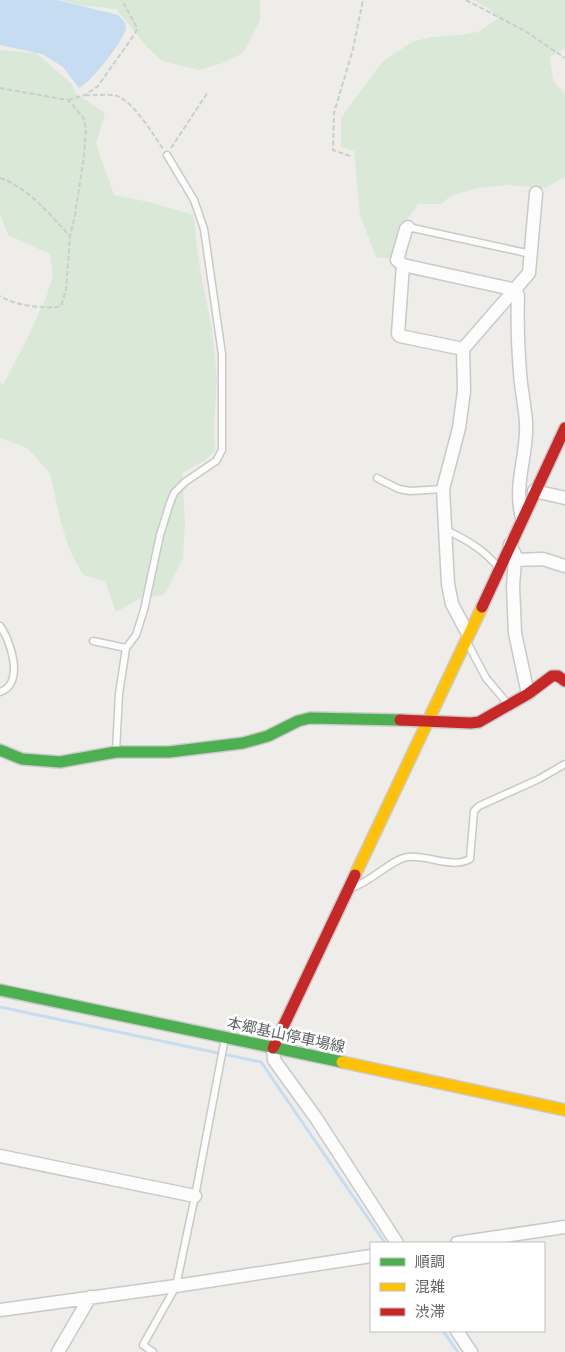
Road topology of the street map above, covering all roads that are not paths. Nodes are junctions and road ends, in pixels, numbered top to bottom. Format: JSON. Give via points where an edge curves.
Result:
{"nodes":[{"id":1,"x":167,"y":155,"type":"road end"},
{"id":2,"x":536,"y":193,"type":"dead end"},
{"id":3,"x":408,"y":227,"type":"joint"},
{"id":4,"x":532,"y":254,"type":"junction"},
{"id":5,"x":402,"y":265,"type":"junction"},
{"id":6,"x":516,"y":290,"type":"junction"},
{"id":7,"x":463,"y":350,"type":"junction"},
{"id":8,"x":565,"y":428,"type":"edge"},
{"id":9,"x":377,"y":478,"type":"dead end"},
{"id":10,"x":443,"y":489,"type":"junction"},
{"id":11,"x":534,"y":491,"type":"junction"},
{"id":12,"x":565,"y":498,"type":"edge"},
{"id":13,"x":522,"y":518,"type":"junction"},
{"id":14,"x":445,"y":530,"type":"junction"},
{"id":15,"x":510,"y":544,"type":"junction"},
{"id":16,"x":515,"y":560,"type":"junction"},
{"id":17,"x":565,"y":566,"type":"edge"},
{"id":18,"x":499,"y":568,"type":"junction"},
{"id":19,"x":0,"y":626,"type":"edge"},
{"id":20,"x":467,"y":636,"type":"junction"},
{"id":21,"x":93,"y":641,"type":"dead end"},
{"id":22,"x":126,"y":648,"type":"junction"},
{"id":23,"x":565,"y":681,"type":"edge"},
{"id":24,"x":0,"y":692,"type":"edge"},
{"id":25,"x":528,"y":694,"type":"junction"},
{"id":26,"x":509,"y":704,"type":"junction"},
{"id":27,"x":429,"y":720,"type":"junction"},
{"id":28,"x":0,"y":750,"type":"edge"},
{"id":29,"x":116,"y":752,"type":"junction"},
{"id":30,"x":565,"y":764,"type":"edge"},
{"id":31,"x":348,"y":889,"type":"junction"},
{"id":32,"x":0,"y":990,"type":"edge"},
{"id":33,"x":226,"y":1037,"type":"junction"},
{"id":34,"x":273,"y":1048,"type":"junction"},
{"id":35,"x":565,"y":1110,"type":"edge"},
{"id":36,"x":0,"y":1156,"type":"edge"},
{"id":37,"x":195,"y":1196,"type":"junction"},
{"id":38,"x":565,"y":1227,"type":"edge"},
{"id":39,"x":396,"y":1242,"type":"edge"},
{"id":40,"x":464,"y":1242,"type":"edge"},
{"id":41,"x":370,"y":1256,"type":"edge"},
{"id":42,"x":176,"y":1286,"type":"junction"},
{"id":43,"x":90,"y":1297,"type":"junction"},
{"id":44,"x":0,"y":1310,"type":"edge"},
{"id":45,"x":458,"y":1332,"type":"edge"},
{"id":46,"x":58,"y":1352,"type":"edge"},
{"id":47,"x":154,"y":1352,"type":"edge"},
{"id":48,"x":471,"y":1352,"type":"edge"}],
"edges":[{"from":1,"to":22,"type":"lane","via":[[194,200],[204,228],[222,354],[222,450],[216,461],[174,492],[160,535],[144,610],[136,635]]},
{"from":2,"to":4,"type":"street"},
{"from":3,"to":4,"type":"lane"},
{"from":3,"to":5,"type":"street","via":[[397,260]]},
{"from":4,"to":6,"type":"street","via":[[529,273]]},
{"from":5,"to":6,"type":"street"},
{"from":5,"to":7,"type":"street","via":[[398,334]]},
{"from":6,"to":7,"type":"street"},
{"from":6,"to":13,"type":"street","via":[[526,424],[519,479]]},
{"from":7,"to":10,"type":"street","via":[[464,391],[459,428]]},
{"from":8,"to":11,"type":"street"},
{"from":9,"to":10,"type":"lane","via":[[410,491]]},
{"from":10,"to":14,"type":"street"},
{"from":11,"to":12,"type":"street"},
{"from":11,"to":13,"type":"street"},
{"from":13,"to":15,"type":"street"},
{"from":14,"to":18,"type":"lane","via":[[469,541]]},
{"from":14,"to":20,"type":"street","via":[[452,604]]},
{"from":15,"to":16,"type":"street"},
{"from":15,"to":18,"type":"street"},
{"from":16,"to":17,"type":"street","via":[[543,559]]},
{"from":16,"to":25,"type":"street","via":[[515,633]]},
{"from":18,"to":20,"type":"street"},
{"from":19,"to":24,"type":"lane","via":[[10,644],[14,677],[11,685]]},
{"from":20,"to":26,"type":"lane","via":[[486,678]]},
{"from":20,"to":27,"type":"street"},
{"from":21,"to":22,"type":"lane"},
{"from":22,"to":29,"type":"lane"},
{"from":23,"to":25,"type":"street","via":[[552,676]]},
{"from":25,"to":26,"type":"street"},
{"from":26,"to":27,"type":"street","via":[[479,722]]},
{"from":27,"to":29,"type":"street","via":[[310,718],[243,743],[169,752]]},
{"from":27,"to":31,"type":"street"},
{"from":28,"to":29,"type":"street","via":[[22,759],[60,762]]},
{"from":30,"to":31,"type":"lane","via":[[474,811],[470,859],[462,863],[407,857]]},
{"from":31,"to":34,"type":"street"},
{"from":32,"to":33,"type":"street","name":"本郷基山停車場線"},
{"from":33,"to":34,"type":"street","name":"本郷基山停車場線"},
{"from":33,"to":37,"type":"lane"},
{"from":34,"to":35,"type":"street","name":"本郷基山停車場線"},
{"from":34,"to":39,"type":"street","via":[[274,1060]]},
{"from":36,"to":37,"type":"street"},
{"from":37,"to":42,"type":"lane"},
{"from":38,"to":40,"type":"street"},
{"from":41,"to":42,"type":"street"},
{"from":42,"to":43,"type":"street"},
{"from":42,"to":47,"type":"lane","via":[[144,1345]]},
{"from":43,"to":44,"type":"street"},
{"from":43,"to":46,"type":"street"},
{"from":45,"to":48,"type":"street"}]}
